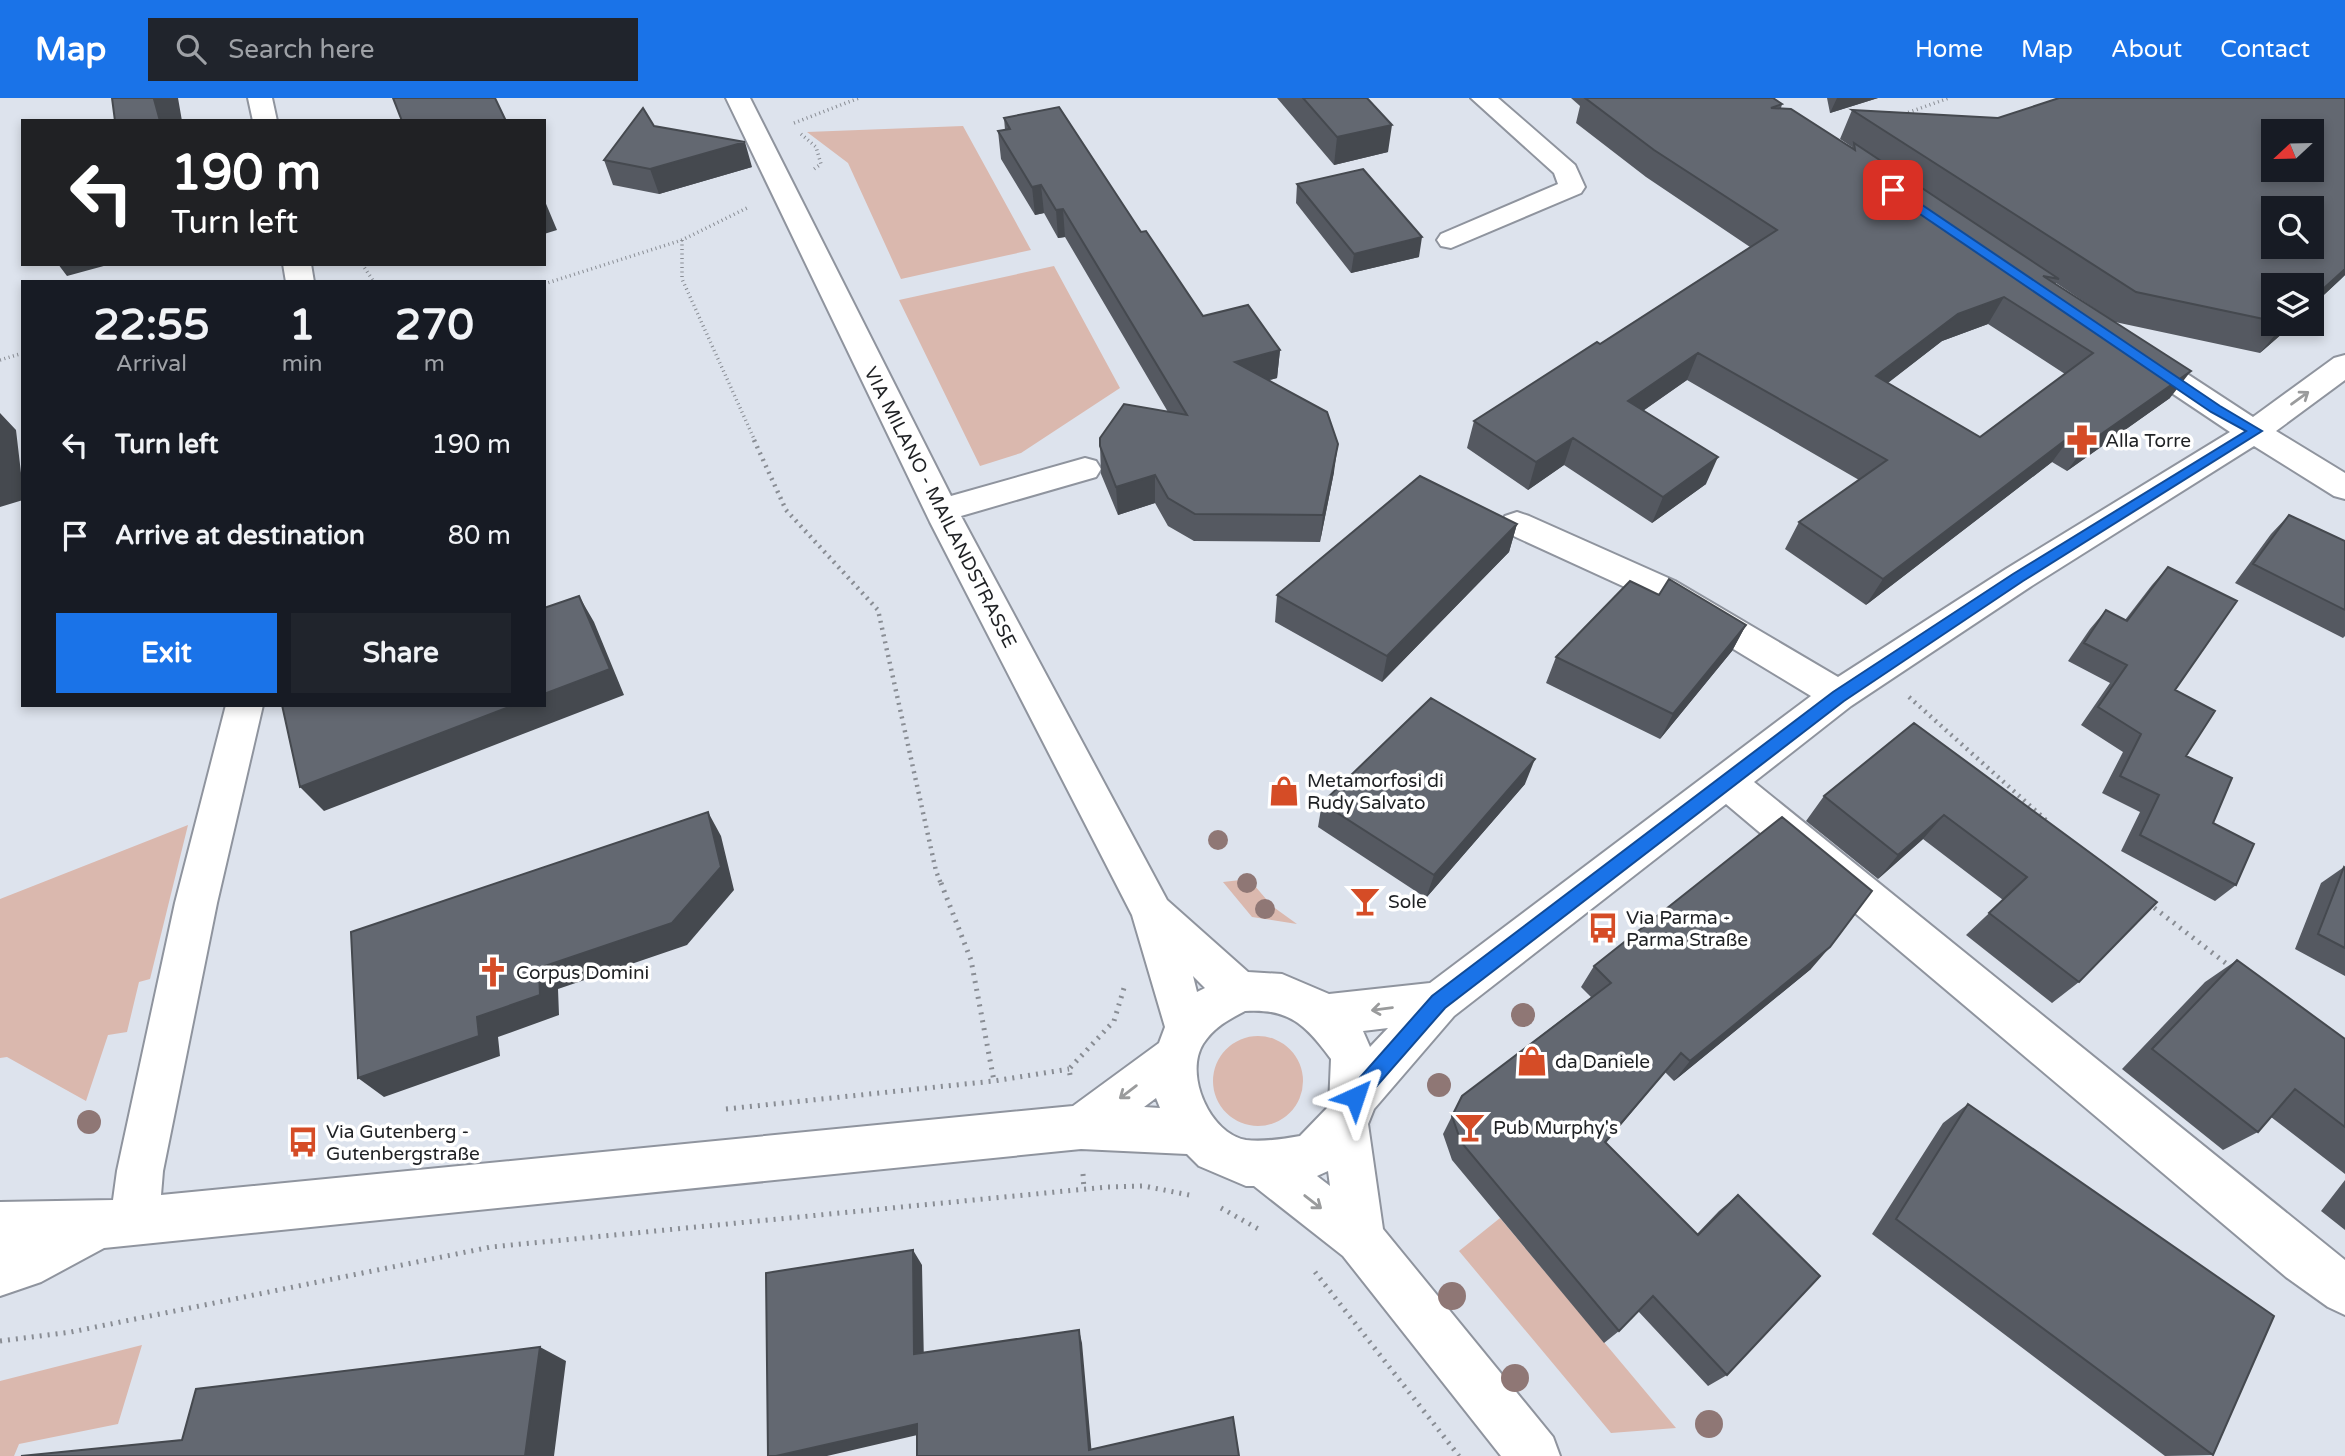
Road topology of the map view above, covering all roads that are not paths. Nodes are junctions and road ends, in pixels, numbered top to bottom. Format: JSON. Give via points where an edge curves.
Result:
{"nodes":[{"id":1,"x":260,"y":98,"type":"edge"},
{"id":2,"x":738,"y":98,"type":"edge"},
{"id":3,"x":1483,"y":98,"type":"edge"},
{"id":4,"x":265,"y":119,"type":"edge"},
{"id":5,"x":1451,"y":240,"type":"dead end"},
{"id":6,"x":2112,"y":339,"type":"edge"},
{"id":7,"x":2345,"y":365,"type":"edge"},
{"id":8,"x":2255,"y":431,"type":"junction"},
{"id":9,"x":1085,"y":469,"type":"dead end"},
{"id":10,"x":2345,"y":488,"type":"edge"},
{"id":11,"x":942,"y":510,"type":"junction"},
{"id":12,"x":1517,"y":524,"type":"edge"},
{"id":13,"x":1838,"y":696,"type":"junction"},
{"id":14,"x":245,"y":707,"type":"edge"},
{"id":15,"x":1726,"y":781,"type":"junction"},
{"id":16,"x":1152,"y":913,"type":"junction"},
{"id":17,"x":1240,"y":992,"type":"junction"},
{"id":18,"x":1439,"y":1002,"type":"junction"},
{"id":19,"x":1325,"y":1015,"type":"junction"},
{"id":20,"x":1181,"y":1042,"type":"junction"},
{"id":21,"x":1350,"y":1111,"type":"junction"},
{"id":22,"x":1081,"y":1126,"type":"junction"},
{"id":23,"x":1194,"y":1132,"type":"junction"},
{"id":24,"x":1266,"y":1166,"type":"junction"},
{"id":25,"x":117,"y":1223,"type":"junction"},
{"id":26,"x":0,"y":1226,"type":"edge"},
{"id":27,"x":1360,"y":1239,"type":"junction"},
{"id":28,"x":0,"y":1272,"type":"edge"},
{"id":29,"x":2345,"y":1290,"type":"edge"},
{"id":30,"x":1534,"y":1456,"type":"edge"}],
"edges":[{"from":1,"to":4,"type":"street"},
{"from":2,"to":11,"type":"street","name":"VIA MILANO - MAILANDSTRASSE"},
{"from":3,"to":5,"type":"street","via":[[1566,170],[1572,187]]},
{"from":6,"to":8,"type":"street"},
{"from":8,"to":7,"type":"street","one_way":true},
{"from":8,"to":10,"type":"street"},
{"from":8,"to":13,"type":"street"},
{"from":9,"to":11,"type":"street"},
{"from":11,"to":16,"type":"street","name":"VIA MILANO - MAILANDSTRASSE"},
{"from":12,"to":13,"type":"street","via":[[1663,590]]},
{"from":13,"to":15,"type":"street"},
{"from":14,"to":25,"type":"street","via":[[196,902],[140,1171]]},
{"from":15,"to":18,"type":"street"},
{"from":15,"to":29,"type":"street","via":[[2303,1261]]},
{"from":16,"to":17,"type":"street","name":"VIA MILANO - MAILANDSTRASSE"},
{"from":16,"to":20,"type":"street","name":"VIA MILANO - MAILANDSTRASSE"},
{"from":17,"to":19,"type":"street","via":[[1270,991],[1299,999]]},
{"from":17,"to":20,"type":"street","via":[[1210,1005]]},
{"from":18,"to":19,"type":"street","one_way":true},
{"from":18,"to":21,"type":"street"},
{"from":19,"to":21,"type":"street","via":[[1351,1052]]},
{"from":20,"to":22,"type":"street","one_way":true},
{"from":20,"to":23,"type":"street","via":[[1175,1096]]},
{"from":21,"to":24,"type":"street","via":[[1312,1155]]},
{"from":21,"to":27,"type":"street"},
{"from":22,"to":23,"type":"street"},
{"from":22,"to":25,"type":"street"},
{"from":23,"to":24,"type":"street","via":[[1239,1161]]},
{"from":24,"to":27,"type":"street","one_way":true},
{"from":25,"to":26,"type":"street"},
{"from":25,"to":28,"type":"street"},
{"from":27,"to":30,"type":"street"}]}
